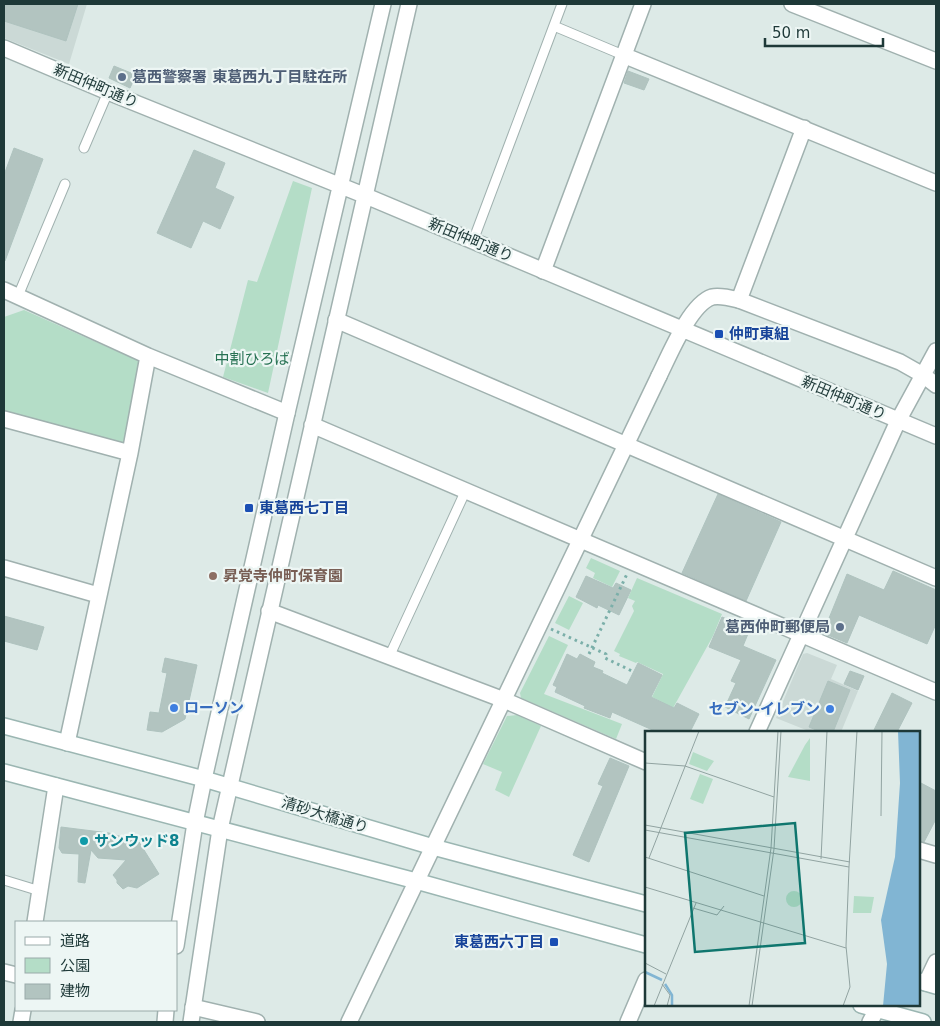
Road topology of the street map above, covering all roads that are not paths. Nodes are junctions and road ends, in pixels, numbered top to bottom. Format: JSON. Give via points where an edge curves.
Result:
{"nodes":[{"id":1,"x":383,"y":4,"type":"edge"},
{"id":2,"x":409,"y":4,"type":"edge"},
{"id":3,"x":562,"y":4,"type":"edge"},
{"id":4,"x":643,"y":4,"type":"edge"},
{"id":5,"x":792,"y":4,"type":"edge"},
{"id":6,"x":554,"y":26,"type":"junction"},
{"id":7,"x":4,"y":48,"type":"edge"},
{"id":8,"x":623,"y":56,"type":"junction"},
{"id":9,"x":936,"y":61,"type":"edge"},
{"id":10,"x":108,"y":92,"type":"junction"},
{"id":11,"x":804,"y":128,"type":"junction"},
{"id":12,"x":84,"y":148,"type":"dead end"},
{"id":13,"x":936,"y":183,"type":"edge"},
{"id":14,"x":66,"y":184,"type":"dead end"},
{"id":15,"x":340,"y":185,"type":"junction"},
{"id":16,"x":366,"y":196,"type":"junction"},
{"id":17,"x":473,"y":241,"type":"junction"},
{"id":18,"x":543,"y":270,"type":"junction"},
{"id":19,"x":11,"y":293,"type":"edge"},
{"id":20,"x":739,"y":300,"type":"junction"},
{"id":21,"x":336,"y":320,"type":"junction"},
{"id":22,"x":682,"y":330,"type":"junction"},
{"id":23,"x":936,"y":351,"type":"edge"},
{"id":24,"x":148,"y":356,"type":"junction"},
{"id":25,"x":923,"y":375,"type":"junction"},
{"id":26,"x":936,"y":385,"type":"edge"},
{"id":27,"x":287,"y":413,"type":"junction"},
{"id":28,"x":4,"y":419,"type":"edge"},
{"id":29,"x":898,"y":420,"type":"junction"},
{"id":30,"x":312,"y":425,"type":"junction"},
{"id":31,"x":936,"y":436,"type":"edge"},
{"id":32,"x":626,"y":444,"type":"junction"},
{"id":33,"x":130,"y":453,"type":"junction"},
{"id":34,"x":466,"y":490,"type":"junction"},
{"id":35,"x":580,"y":540,"type":"junction"},
{"id":36,"x":845,"y":540,"type":"junction"},
{"id":37,"x":4,"y":568,"type":"edge"},
{"id":38,"x":936,"y":578,"type":"edge"},
{"id":39,"x":98,"y":595,"type":"junction"},
{"id":40,"x":269,"y":611,"type":"junction"},
{"id":41,"x":802,"y":634,"type":"junction"},
{"id":42,"x":389,"y":657,"type":"junction"},
{"id":43,"x":936,"y":692,"type":"edge"},
{"id":44,"x":504,"y":700,"type":"junction"},
{"id":45,"x":4,"y":726,"type":"edge"},
{"id":46,"x":757,"y":731,"type":"edge"},
{"id":47,"x":67,"y":743,"type":"junction"},
{"id":48,"x":645,"y":762,"type":"edge"},
{"id":49,"x":4,"y":772,"type":"edge"},
{"id":50,"x":204,"y":779,"type":"junction"},
{"id":51,"x":56,"y":786,"type":"junction"},
{"id":52,"x":229,"y":786,"type":"junction"},
{"id":53,"x":195,"y":823,"type":"junction"},
{"id":54,"x":220,"y":830,"type":"junction"},
{"id":55,"x":433,"y":847,"type":"junction"},
{"id":56,"x":4,"y":880,"type":"edge"},
{"id":57,"x":416,"y":881,"type":"junction"},
{"id":58,"x":40,"y":890,"type":"junction"},
{"id":59,"x":645,"y":904,"type":"edge"},
{"id":60,"x":35,"y":921,"type":"edge"},
{"id":61,"x":178,"y":933,"type":"edge"},
{"id":62,"x":645,"y":945,"type":"edge"},
{"id":63,"x":936,"y":962,"type":"edge"},
{"id":64,"x":645,"y":982,"type":"edge"},
{"id":65,"x":927,"y":983,"type":"edge"},
{"id":66,"x":862,"y":1006,"type":"edge"},
{"id":67,"x":192,"y":1015,"type":"edge"},
{"id":68,"x":874,"y":1016,"type":"edge"},
{"id":69,"x":257,"y":1022,"type":"edge"},
{"id":70,"x":349,"y":1022,"type":"edge"},
{"id":71,"x":628,"y":1022,"type":"edge"},
{"id":72,"x":923,"y":1022,"type":"edge"}],
"edges":[{"from":1,"to":15,"type":"street"},
{"from":2,"to":16,"type":"street"},
{"from":3,"to":6,"type":"lane"},
{"from":4,"to":8,"type":"street"},
{"from":5,"to":9,"type":"street"},
{"from":6,"to":8,"type":"lane"},
{"from":6,"to":17,"type":"lane"},
{"from":7,"to":10,"type":"street","name":"新田仲町通り"},
{"from":8,"to":11,"type":"street"},
{"from":8,"to":18,"type":"street"},
{"from":10,"to":12,"type":"lane"},
{"from":10,"to":15,"type":"street","name":"新田仲町通り"},
{"from":11,"to":13,"type":"street"},
{"from":11,"to":20,"type":"street"},
{"from":14,"to":19,"type":"lane"},
{"from":15,"to":16,"type":"street","name":"新田仲町通り"},
{"from":15,"to":27,"type":"street"},
{"from":16,"to":17,"type":"street","name":"新田仲町通り"},
{"from":16,"to":21,"type":"street"},
{"from":17,"to":18,"type":"street","name":"新田仲町通り"},
{"from":18,"to":22,"type":"street","name":"新田仲町通り"},
{"from":19,"to":24,"type":"street"},
{"from":20,"to":22,"type":"street","via":[[712,297],[699,306]]},
{"from":20,"to":25,"type":"street","via":[[900,362]]},
{"from":21,"to":30,"type":"street"},
{"from":21,"to":32,"type":"street"},
{"from":22,"to":29,"type":"street","name":"新田仲町通り"},
{"from":22,"to":32,"type":"street"},
{"from":23,"to":25,"type":"street"},
{"from":24,"to":27,"type":"street"},
{"from":24,"to":33,"type":"street"},
{"from":25,"to":26,"type":"street"},
{"from":25,"to":29,"type":"street"},
{"from":27,"to":50,"type":"street"},
{"from":28,"to":33,"type":"street"},
{"from":29,"to":31,"type":"street","name":"新田仲町通り"},
{"from":29,"to":36,"type":"street"},
{"from":30,"to":34,"type":"street"},
{"from":30,"to":40,"type":"street"},
{"from":32,"to":35,"type":"street"},
{"from":32,"to":36,"type":"street"},
{"from":33,"to":39,"type":"street"},
{"from":34,"to":35,"type":"street"},
{"from":34,"to":42,"type":"lane"},
{"from":35,"to":41,"type":"street"},
{"from":35,"to":44,"type":"street"},
{"from":36,"to":38,"type":"street"},
{"from":36,"to":41,"type":"street"},
{"from":37,"to":39,"type":"street"},
{"from":39,"to":47,"type":"street"},
{"from":40,"to":42,"type":"street"},
{"from":40,"to":52,"type":"street"},
{"from":41,"to":43,"type":"street"},
{"from":41,"to":46,"type":"street"},
{"from":42,"to":44,"type":"street"},
{"from":44,"to":48,"type":"street"},
{"from":44,"to":55,"type":"street"},
{"from":45,"to":47,"type":"street","name":"清砂大橋通り"},
{"from":47,"to":50,"type":"street","name":"清砂大橋通り"},
{"from":49,"to":51,"type":"street"},
{"from":50,"to":52,"type":"street","name":"清砂大橋通り"},
{"from":50,"to":53,"type":"street"},
{"from":51,"to":53,"type":"street"},
{"from":51,"to":58,"type":"street"},
{"from":52,"to":54,"type":"street"},
{"from":52,"to":55,"type":"street","name":"清砂大橋通り"},
{"from":53,"to":54,"type":"street"},
{"from":53,"to":61,"type":"street"},
{"from":54,"to":57,"type":"street"},
{"from":54,"to":67,"type":"street"},
{"from":55,"to":57,"type":"street"},
{"from":55,"to":59,"type":"street","name":"清砂大橋通り"},
{"from":56,"to":58,"type":"lane"},
{"from":57,"to":62,"type":"street"},
{"from":57,"to":70,"type":"street"},
{"from":58,"to":60,"type":"street"},
{"from":63,"to":65,"type":"street"},
{"from":64,"to":71,"type":"street"},
{"from":66,"to":68,"type":"street"},
{"from":67,"to":69,"type":"street"},
{"from":68,"to":72,"type":"street"}]}
